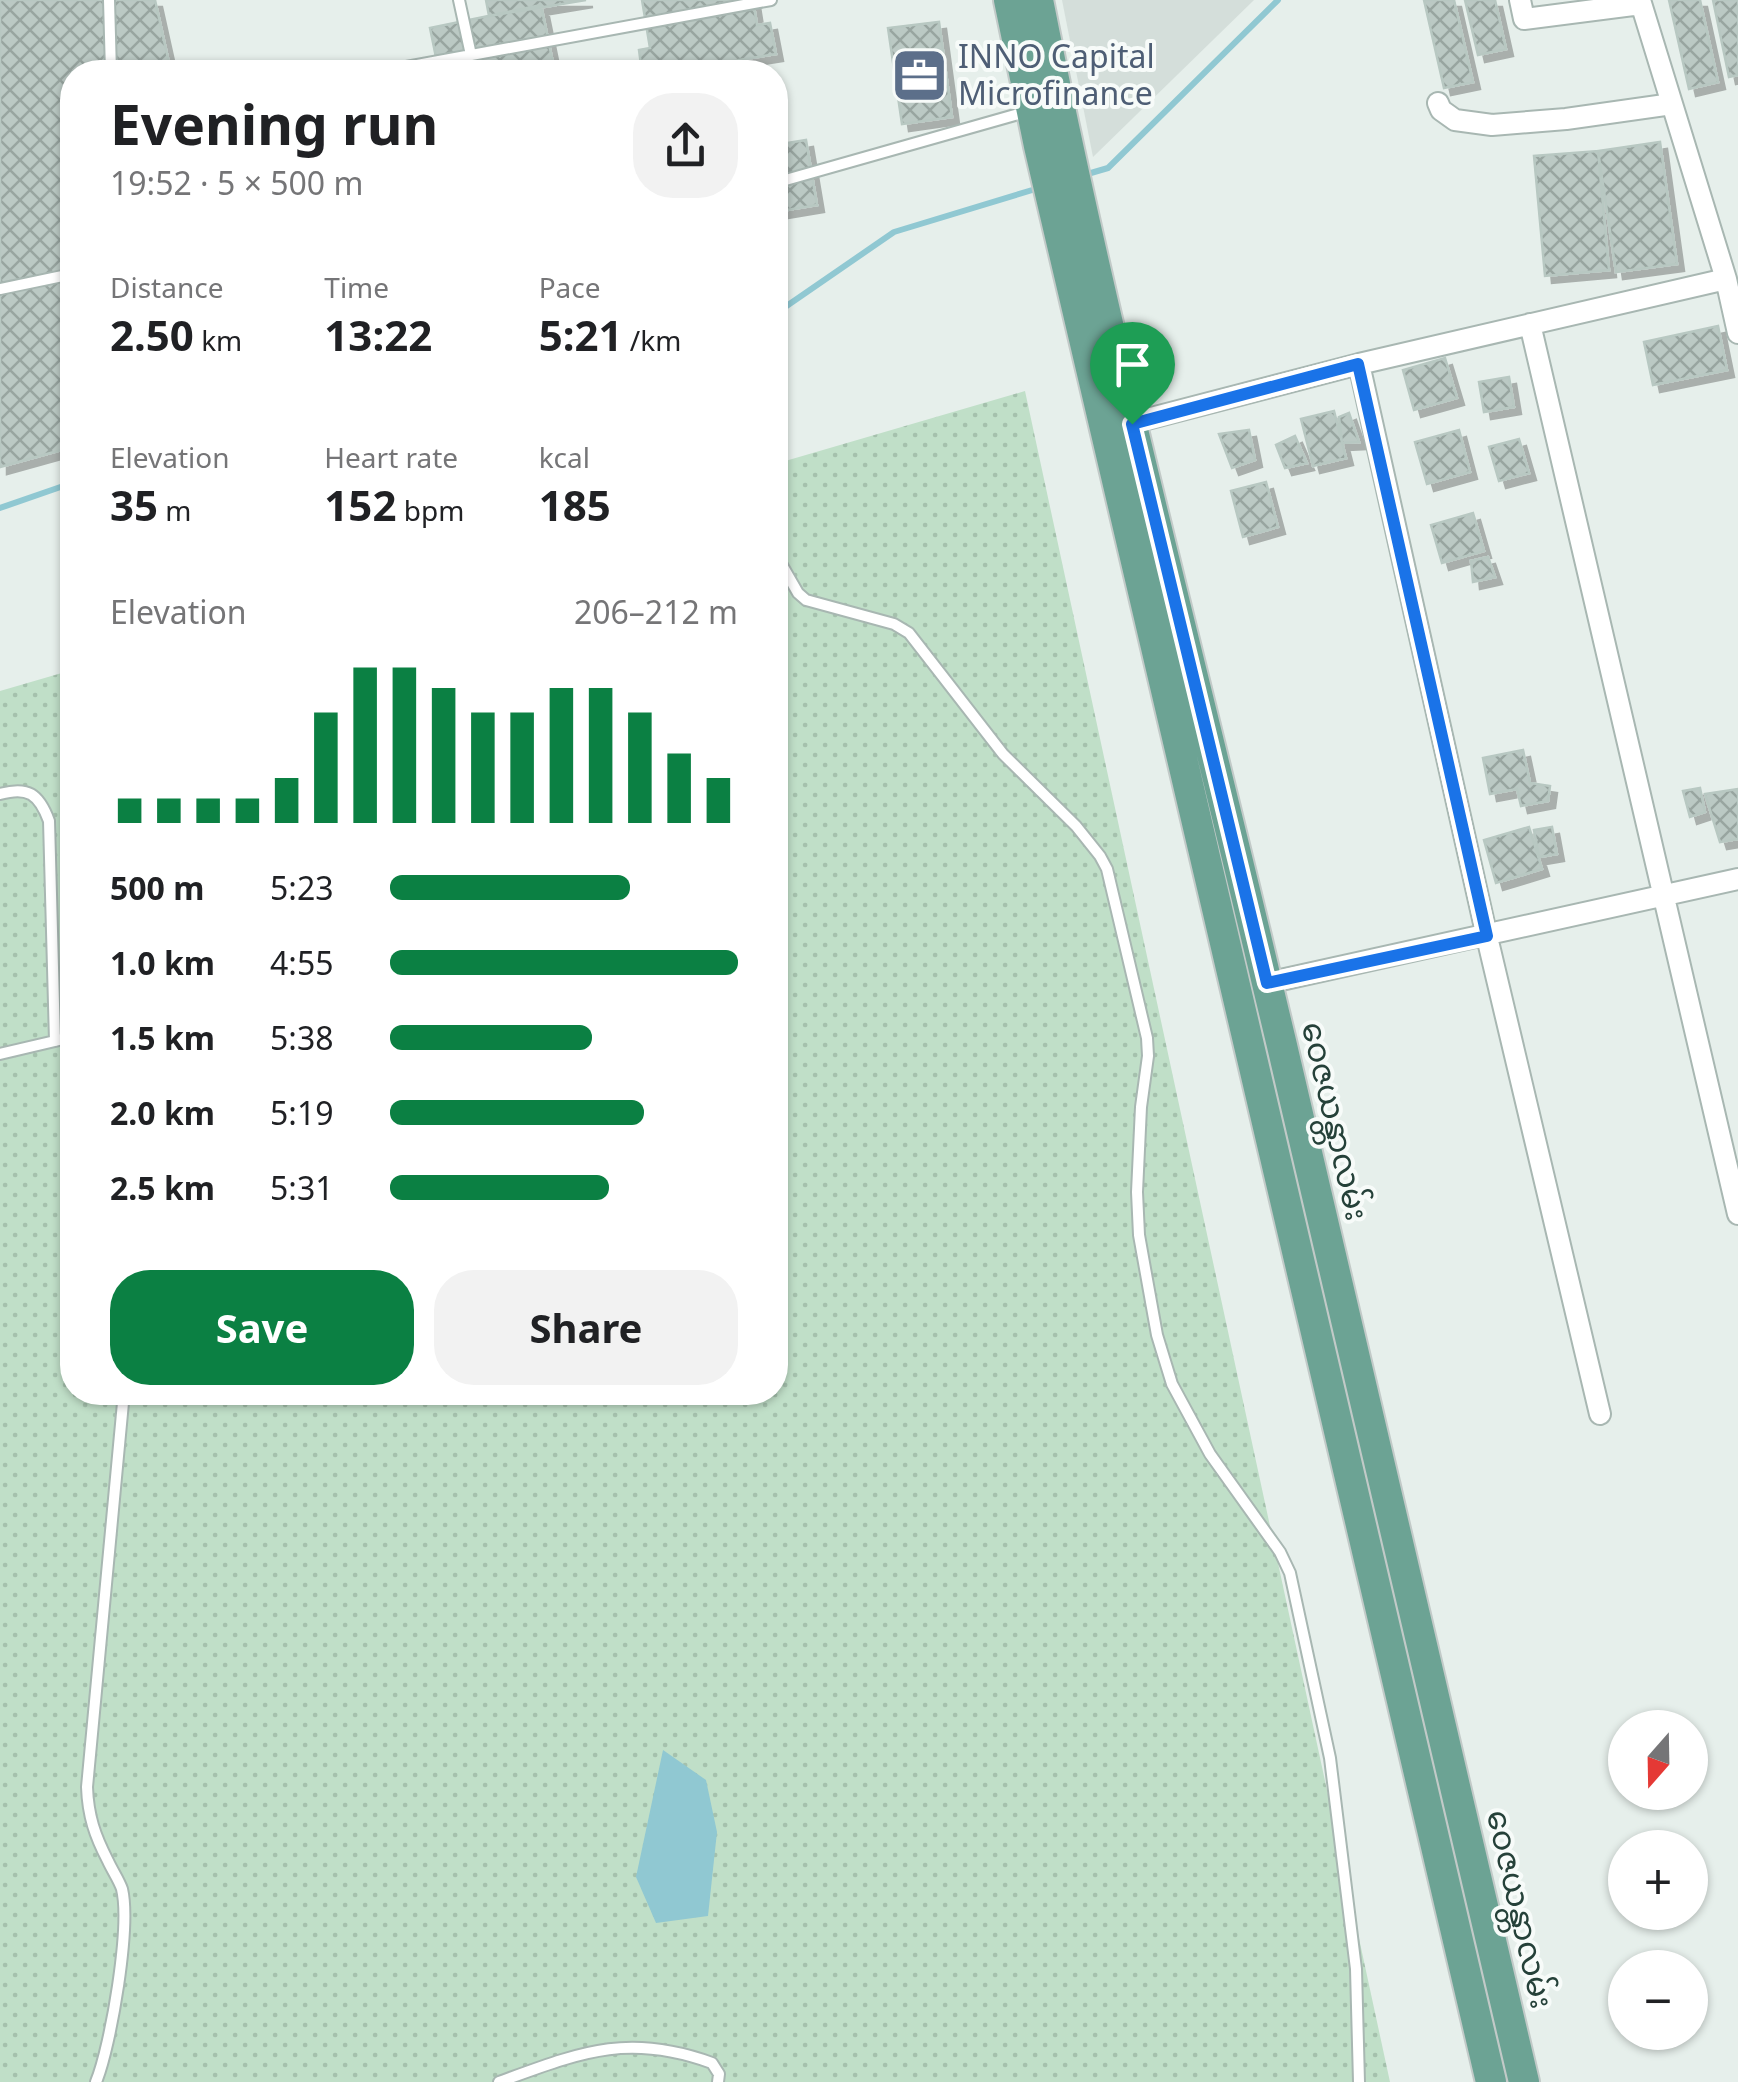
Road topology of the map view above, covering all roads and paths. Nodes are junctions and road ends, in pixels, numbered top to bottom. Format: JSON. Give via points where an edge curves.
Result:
{"nodes":[{"id":1,"x":108,"y":0,"type":"edge"},
{"id":2,"x":459,"y":0,"type":"edge"},
{"id":3,"x":772,"y":0,"type":"edge"},
{"id":4,"x":1009,"y":0,"type":"edge"},
{"id":5,"x":1038,"y":0,"type":"edge"},
{"id":6,"x":1520,"y":0,"type":"edge"},
{"id":7,"x":1640,"y":2,"type":"edge"},
{"id":8,"x":471,"y":55,"type":"junction"},
{"id":9,"x":110,"y":60,"type":"edge"},
{"id":10,"x":444,"y":60,"type":"edge"},
{"id":11,"x":1438,"y":103,"type":"dead end"},
{"id":12,"x":1672,"y":104,"type":"junction"},
{"id":13,"x":1045,"y":107,"type":"junction"},
{"id":14,"x":788,"y":179,"type":"edge"},
{"id":15,"x":1071,"y":221,"type":"junction"},
{"id":16,"x":60,"y":276,"type":"edge"},
{"id":17,"x":1726,"y":279,"type":"junction"},
{"id":18,"x":0,"y":289,"type":"edge"},
{"id":19,"x":1530,"y":324,"type":"junction"},
{"id":20,"x":1738,"y":332,"type":"edge"},
{"id":21,"x":1358,"y":364,"type":"junction"},
{"id":22,"x":1132,"y":424,"type":"junction"},
{"id":23,"x":788,"y":576,"type":"edge"},
{"id":24,"x":0,"y":794,"type":"edge"},
{"id":25,"x":1738,"y":879,"type":"edge"},
{"id":26,"x":1664,"y":896,"type":"junction"},
{"id":27,"x":1487,"y":936,"type":"junction"},
{"id":28,"x":1267,"y":983,"type":"junction"},
{"id":29,"x":60,"y":1040,"type":"edge"},
{"id":30,"x":56,"y":1041,"type":"junction"},
{"id":31,"x":0,"y":1054,"type":"edge"},
{"id":32,"x":1738,"y":1214,"type":"edge"},
{"id":33,"x":123,"y":1405,"type":"edge"},
{"id":34,"x":1600,"y":1414,"type":"dead end"},
{"id":35,"x":96,"y":2082,"type":"edge"},
{"id":36,"x":499,"y":2082,"type":"edge"},
{"id":37,"x":718,"y":2082,"type":"edge"},
{"id":38,"x":1359,"y":2082,"type":"edge"},
{"id":39,"x":1491,"y":2082,"type":"edge"},
{"id":40,"x":1524,"y":2082,"type":"edge"}],
"edges":[{"from":1,"to":9,"type":"lane"},
{"from":2,"to":8,"type":"lane"},
{"from":3,"to":8,"type":"lane"},
{"from":4,"to":13,"type":"main road","name":"ဝေဇယန္တာလမ်း"},
{"from":5,"to":13,"type":"main road","name":"ဝေဇယန္တာလမ်း"},
{"from":6,"to":7,"type":"street","via":[[1524,19]]},
{"from":7,"to":12,"type":"street"},
{"from":8,"to":10,"type":"lane"},
{"from":11,"to":12,"type":"street","via":[[1456,120],[1492,125]]},
{"from":12,"to":17,"type":"street"},
{"from":13,"to":14,"type":"lane"},
{"from":13,"to":15,"type":"main road","name":"ဝေဇယန္တာလမ်း"},
{"from":15,"to":22,"type":"main road","name":"ဝေဇယန္တာလမ်း"},
{"from":15,"to":39,"type":"main road","name":"ဝေဇယန္တာလမ်း"},
{"from":16,"to":18,"type":"lane"},
{"from":17,"to":19,"type":"street"},
{"from":17,"to":20,"type":"street"},
{"from":19,"to":21,"type":"street"},
{"from":19,"to":26,"type":"street"},
{"from":21,"to":22,"type":"street"},
{"from":21,"to":27,"type":"street"},
{"from":22,"to":28,"type":"main road","name":"ဝေဇယန္တာလမ်း"},
{"from":23,"to":38,"type":"lane","via":[[806,600],[909,633],[1003,754],[1076,826],[1107,869],[1147,1038],[1138,1207],[1157,1335],[1172,1384],[1200,1436],[1290,1573],[1330,1758],[1356,1969]]},
{"from":24,"to":30,"type":"lane","via":[[25,789],[43,804],[49,821]]},
{"from":25,"to":26,"type":"street"},
{"from":26,"to":27,"type":"street"},
{"from":26,"to":32,"type":"street"},
{"from":27,"to":28,"type":"street"},
{"from":27,"to":34,"type":"street"},
{"from":28,"to":40,"type":"main road","name":"ဝေဇယန္တာလမ်း"},
{"from":29,"to":30,"type":"lane"},
{"from":30,"to":31,"type":"lane"},
{"from":33,"to":35,"type":"lane","via":[[87,1788],[88,1814],[122,1889],[123,1910],[112,2026]]},
{"from":36,"to":37,"type":"lane","via":[[622,2046],[712,2063]]}]}
